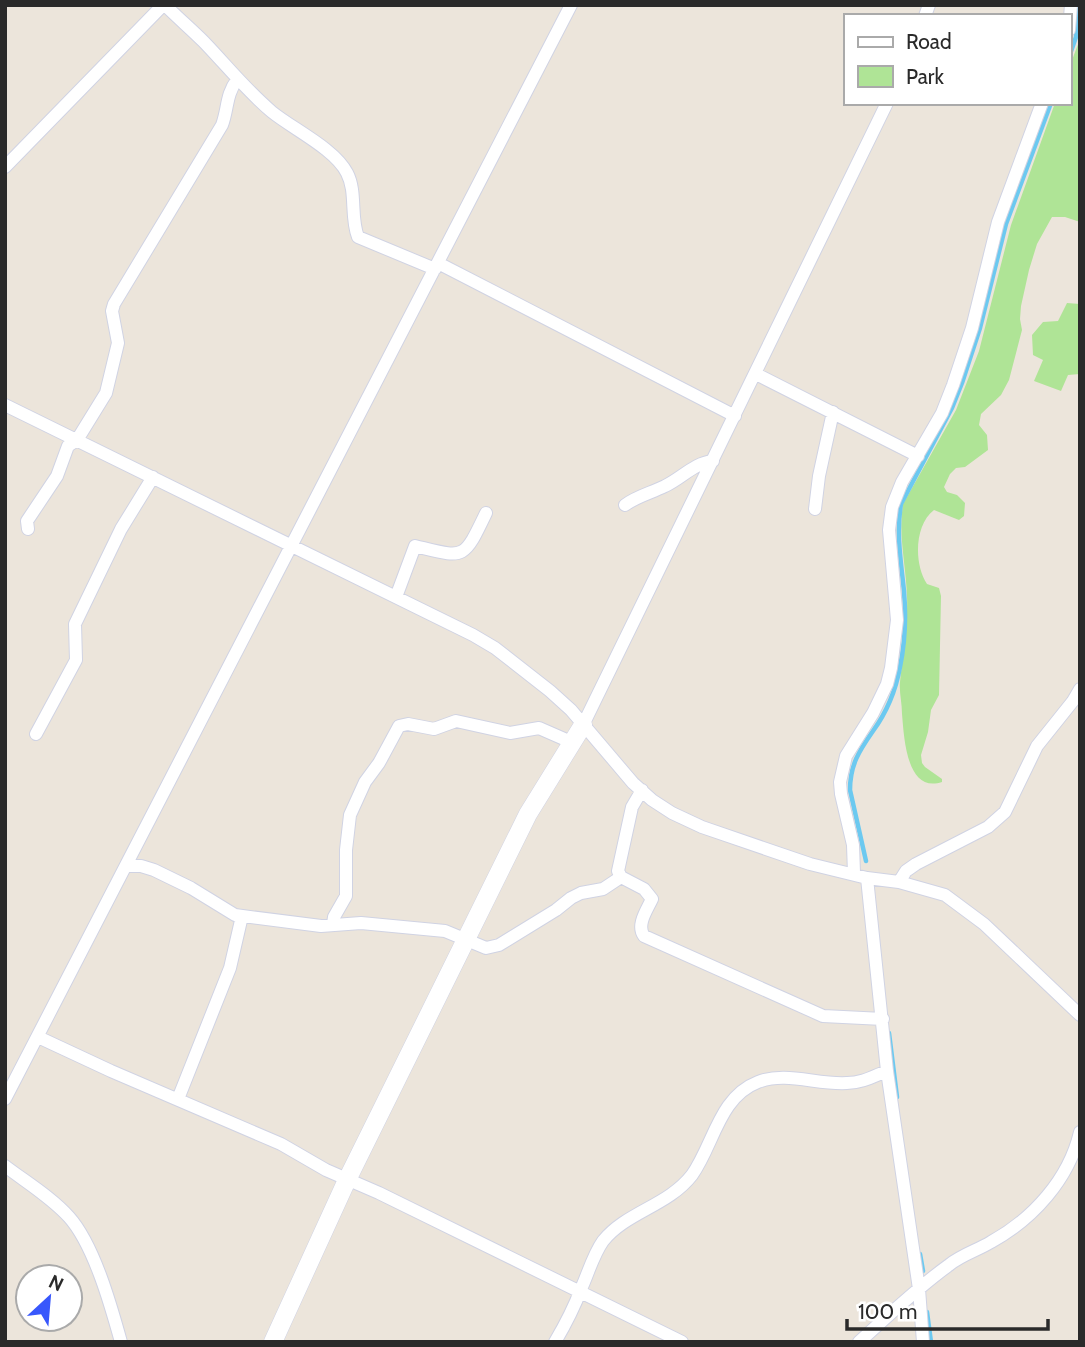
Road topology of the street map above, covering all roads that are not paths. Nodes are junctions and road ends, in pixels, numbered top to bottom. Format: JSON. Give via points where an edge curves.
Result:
{"nodes":[{"id":1,"x":164,"y":5,"type":"edge"},
{"id":2,"x":571,"y":5,"type":"edge"},
{"id":3,"x":237,"y":80,"type":"junction"},
{"id":4,"x":886,"y":105,"type":"edge"},
{"id":5,"x":1041,"y":105,"type":"edge"},
{"id":6,"x":5,"y":167,"type":"edge"},
{"id":7,"x":436,"y":266,"type":"junction"},
{"id":8,"x":756,"y":374,"type":"junction"},
{"id":9,"x":5,"y":405,"type":"edge"},
{"id":10,"x":832,"y":412,"type":"junction"},
{"id":11,"x":735,"y":416,"type":"junction"},
{"id":12,"x":77,"y":440,"type":"junction"},
{"id":13,"x":918,"y":456,"type":"junction"},
{"id":14,"x":713,"y":461,"type":"junction"},
{"id":15,"x":153,"y":477,"type":"junction"},
{"id":16,"x":625,"y":505,"type":"dead end"},
{"id":17,"x":815,"y":509,"type":"dead end"},
{"id":18,"x":486,"y":513,"type":"dead end"},
{"id":19,"x":28,"y":529,"type":"dead end"},
{"id":20,"x":291,"y":546,"type":"junction"},
{"id":21,"x":396,"y":597,"type":"junction"},
{"id":22,"x":1080,"y":689,"type":"edge"},
{"id":23,"x":583,"y":725,"type":"junction"},
{"id":24,"x":36,"y":734,"type":"dead end"},
{"id":25,"x":571,"y":741,"type":"junction"},
{"id":26,"x":642,"y":790,"type":"junction"},
{"id":27,"x":126,"y":866,"type":"junction"},
{"id":28,"x":860,"y":876,"type":"junction"},
{"id":29,"x":621,"y":877,"type":"junction"},
{"id":30,"x":899,"y":883,"type":"junction"},
{"id":31,"x":242,"y":916,"type":"junction"},
{"id":32,"x":333,"y":924,"type":"junction"},
{"id":33,"x":466,"y":939,"type":"junction"},
{"id":34,"x":1080,"y":1016,"type":"edge"},
{"id":35,"x":883,"y":1019,"type":"junction"},
{"id":36,"x":38,"y":1037,"type":"junction"},
{"id":37,"x":887,"y":1071,"type":"junction"},
{"id":38,"x":5,"y":1099,"type":"edge"},
{"id":39,"x":178,"y":1099,"type":"junction"},
{"id":40,"x":1080,"y":1132,"type":"edge"},
{"id":41,"x":5,"y":1166,"type":"edge"},
{"id":42,"x":347,"y":1180,"type":"junction"},
{"id":43,"x":919,"y":1289,"type":"junction"},
{"id":44,"x":580,"y":1292,"type":"junction"},
{"id":45,"x":121,"y":1342,"type":"edge"},
{"id":46,"x":273,"y":1342,"type":"edge"},
{"id":47,"x":555,"y":1342,"type":"edge"},
{"id":48,"x":682,"y":1342,"type":"edge"},
{"id":49,"x":859,"y":1342,"type":"edge"},
{"id":50,"x":923,"y":1342,"type":"edge"}],
"edges":[{"from":1,"to":3,"type":"street"},
{"from":1,"to":6,"type":"street"},
{"from":2,"to":7,"type":"street"},
{"from":3,"to":7,"type":"street","via":[[346,171],[358,237]]},
{"from":3,"to":12,"type":"street","via":[[227,96],[222,125],[114,304],[118,343],[111,382]]},
{"from":4,"to":8,"type":"street"},
{"from":5,"to":13,"type":"street","via":[[999,222],[962,359],[942,413]]},
{"from":7,"to":11,"type":"street"},
{"from":7,"to":20,"type":"street"},
{"from":8,"to":10,"type":"street"},
{"from":8,"to":11,"type":"street"},
{"from":9,"to":12,"type":"street"},
{"from":10,"to":13,"type":"street"},
{"from":10,"to":17,"type":"street"},
{"from":11,"to":14,"type":"street"},
{"from":12,"to":15,"type":"street"},
{"from":12,"to":19,"type":"street","via":[[68,446],[57,476],[27,521]]},
{"from":13,"to":28,"type":"street","via":[[896,495],[888,530],[897,620],[891,668],[841,771],[841,794]]},
{"from":14,"to":16,"type":"street","via":[[703,462]]},
{"from":14,"to":23,"type":"street"},
{"from":15,"to":20,"type":"street"},
{"from":15,"to":24,"type":"street","via":[[75,624],[75,660]]},
{"from":18,"to":21,"type":"street","via":[[472,542],[460,553],[415,546]]},
{"from":20,"to":21,"type":"street"},
{"from":20,"to":27,"type":"street"},
{"from":21,"to":23,"type":"street","via":[[495,648],[550,691]]},
{"from":22,"to":30,"type":"street","via":[[1037,746],[1005,812],[988,827],[916,864]]},
{"from":23,"to":25,"type":"street"},
{"from":23,"to":26,"type":"street"},
{"from":25,"to":32,"type":"street","via":[[539,728],[510,733],[456,721],[434,729],[399,726],[350,815],[346,897]]},
{"from":25,"to":33,"type":"street","via":[[528,814]]},
{"from":26,"to":28,"type":"street","via":[[672,813],[702,827]]},
{"from":26,"to":29,"type":"street","via":[[632,807],[619,861]]},
{"from":27,"to":31,"type":"street","via":[[154,870]]},
{"from":27,"to":36,"type":"street"},
{"from":28,"to":30,"type":"street"},
{"from":28,"to":35,"type":"street"},
{"from":29,"to":33,"type":"street","via":[[603,889],[571,898],[499,945],[486,948]]},
{"from":29,"to":35,"type":"street","via":[[644,889],[652,899],[640,926],[649,940],[823,1016]]},
{"from":30,"to":34,"type":"street","via":[[945,895],[959,904]]},
{"from":31,"to":32,"type":"street"},
{"from":31,"to":39,"type":"street","via":[[230,968]]},
{"from":32,"to":33,"type":"street","via":[[420,928]]},
{"from":33,"to":42,"type":"street"},
{"from":35,"to":37,"type":"street"},
{"from":36,"to":38,"type":"street"},
{"from":36,"to":39,"type":"street"},
{"from":37,"to":43,"type":"street"},
{"from":37,"to":44,"type":"street","via":[[848,1083],[779,1077],[742,1090],[724,1112],[691,1176],[671,1196],[608,1236]]},
{"from":39,"to":42,"type":"street","via":[[281,1144]]},
{"from":40,"to":43,"type":"street","via":[[1060,1180],[1035,1208],[1003,1235],[952,1262]]},
{"from":41,"to":45,"type":"street","via":[[78,1229]]},
{"from":42,"to":44,"type":"street"},
{"from":42,"to":46,"type":"street"},
{"from":43,"to":49,"type":"street"},
{"from":43,"to":50,"type":"street"},
{"from":44,"to":47,"type":"street"},
{"from":44,"to":48,"type":"street"}]}
